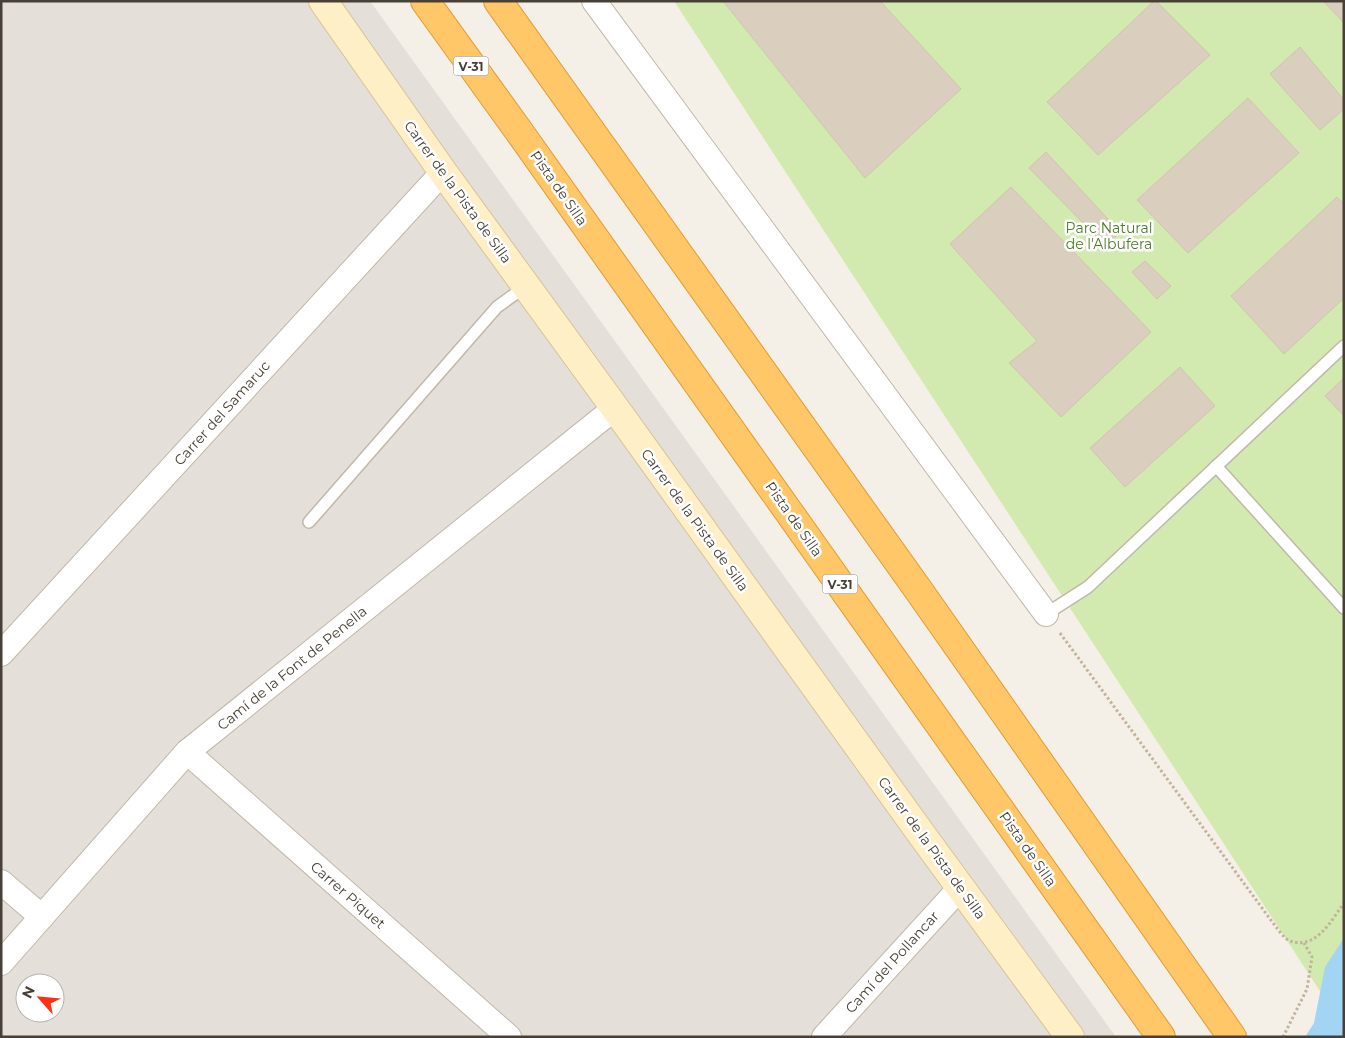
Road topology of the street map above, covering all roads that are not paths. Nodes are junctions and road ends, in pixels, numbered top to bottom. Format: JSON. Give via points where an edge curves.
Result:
{"nodes":[{"id":1,"x":323,"y":1,"type":"edge"},
{"id":2,"x":425,"y":1,"type":"edge"},
{"id":3,"x":498,"y":1,"type":"edge"},
{"id":4,"x":594,"y":1,"type":"edge"},
{"id":5,"x":443,"y":172,"type":"junction"},
{"id":6,"x":526,"y":286,"type":"junction"},
{"id":7,"x":1344,"y":346,"type":"edge"},
{"id":8,"x":615,"y":408,"type":"junction"},
{"id":9,"x":1216,"y":466,"type":"junction"},
{"id":10,"x":309,"y":522,"type":"dead end"},
{"id":11,"x":1344,"y":608,"type":"edge"},
{"id":12,"x":1046,"y":614,"type":"joint"},
{"id":13,"x":1,"y":654,"type":"edge"},
{"id":14,"x":187,"y":752,"type":"junction"},
{"id":15,"x":1,"y":882,"type":"edge"},
{"id":16,"x":960,"y":888,"type":"junction"},
{"id":17,"x":42,"y":917,"type":"junction"},
{"id":18,"x":1,"y":963,"type":"edge"},
{"id":19,"x":1225,"y":1028,"type":"edge"},
{"id":20,"x":509,"y":1037,"type":"edge"},
{"id":21,"x":824,"y":1037,"type":"edge"},
{"id":22,"x":1070,"y":1037,"type":"edge"},
{"id":23,"x":1161,"y":1037,"type":"edge"}],
"edges":[{"from":1,"to":5,"type":"street","name":"Carrer de la Pista de Silla"},
{"from":2,"to":23,"type":"highway","name":"Pista de Silla","number":"V-31"},
{"from":3,"to":19,"type":"highway"},
{"from":4,"to":12,"type":"street"},
{"from":5,"to":6,"type":"street","name":"Carrer de la Pista de Silla"},
{"from":5,"to":13,"type":"street","name":"Carrer del Samaruc"},
{"from":6,"to":8,"type":"street","name":"Carrer de la Pista de Silla"},
{"from":6,"to":10,"type":"lane","via":[[496,307]]},
{"from":7,"to":9,"type":"lane"},
{"from":8,"to":14,"type":"street","name":"Camí de la Font de Penella"},
{"from":8,"to":16,"type":"street","name":"Carrer de la Pista de Silla"},
{"from":9,"to":11,"type":"lane"},
{"from":9,"to":12,"type":"lane","via":[[1088,587]]},
{"from":14,"to":17,"type":"street","name":"Camí de la Font de Penella"},
{"from":14,"to":20,"type":"street","name":"Carrer Piquet"},
{"from":15,"to":17,"type":"street"},
{"from":16,"to":21,"type":"street","name":"Camí del Pollancar"},
{"from":16,"to":22,"type":"street","name":"Carrer de la Pista de Silla"},
{"from":17,"to":18,"type":"street","name":"Camí de la Font de Penella"}]}
